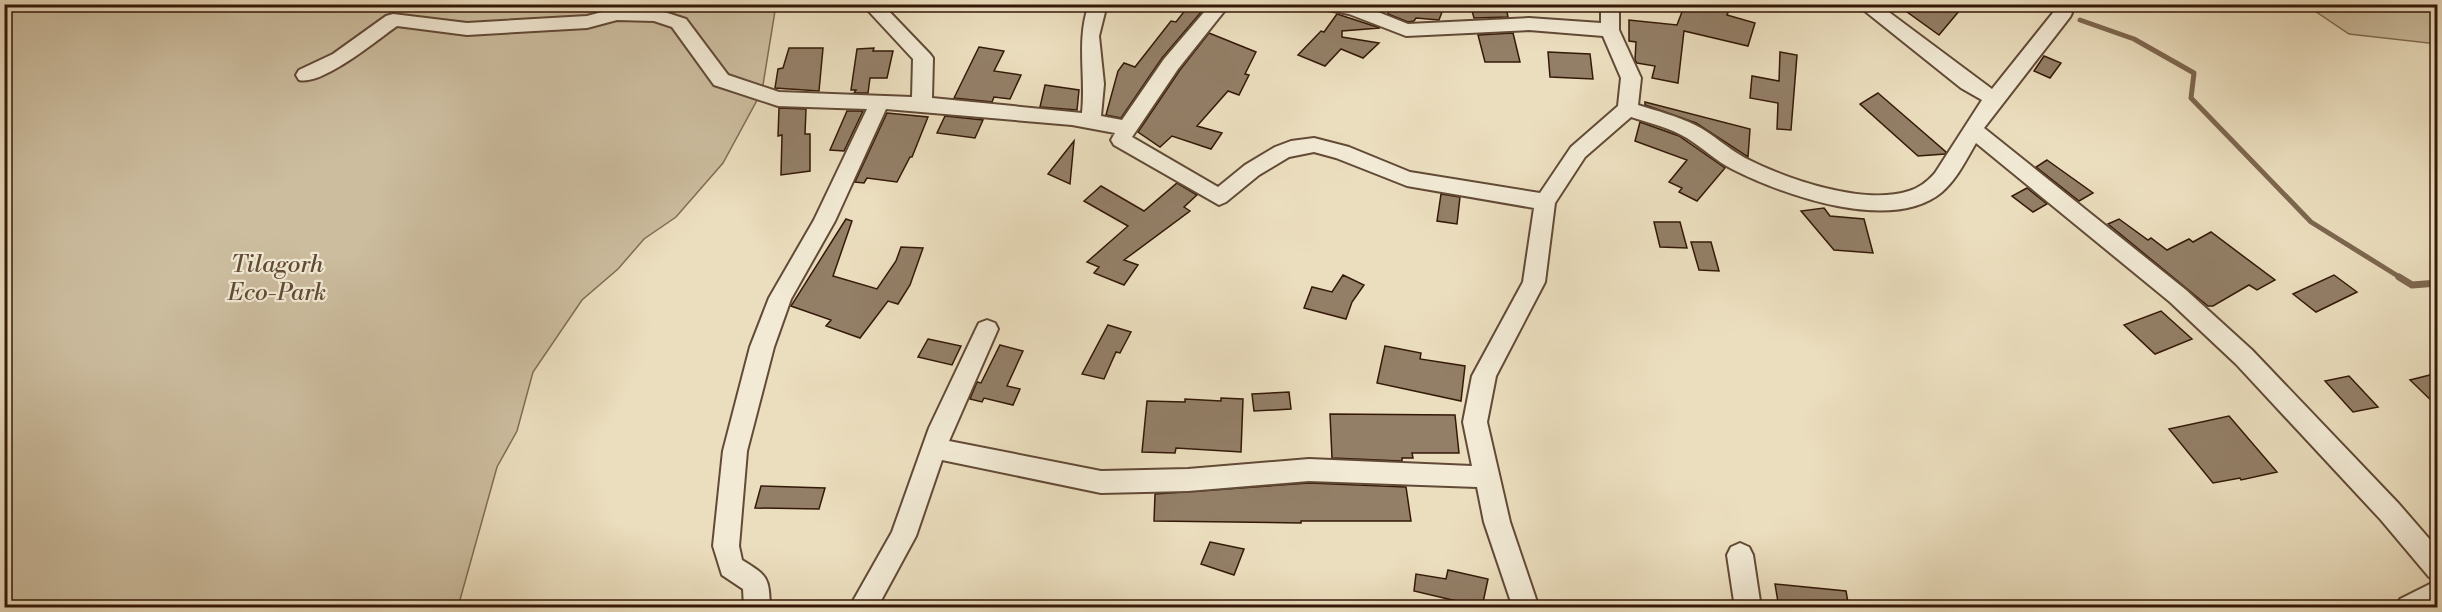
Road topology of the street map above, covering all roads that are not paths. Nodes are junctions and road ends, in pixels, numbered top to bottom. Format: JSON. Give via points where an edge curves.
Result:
{"nodes":[{"id":1,"x":871,"y":4,"type":"edge"},
{"id":2,"x":1098,"y":4,"type":"edge"},
{"id":3,"x":1221,"y":4,"type":"edge"},
{"id":4,"x":1323,"y":4,"type":"edge"},
{"id":5,"x":1864,"y":4,"type":"edge"},
{"id":6,"x":1606,"y":5,"type":"edge"},
{"id":7,"x":396,"y":12,"type":"edge"},
{"id":8,"x":2063,"y":13,"type":"dead end"},
{"id":9,"x":1610,"y":30,"type":"junction"},
{"id":10,"x":306,"y":75,"type":"dead end"},
{"id":11,"x":1994,"y":99,"type":"junction"},
{"id":12,"x":880,"y":102,"type":"junction"},
{"id":13,"x":922,"y":104,"type":"junction"},
{"id":14,"x":1628,"y":109,"type":"junction"},
{"id":15,"x":1090,"y":122,"type":"junction"},
{"id":16,"x":1127,"y":128,"type":"junction"},
{"id":17,"x":1972,"y":129,"type":"junction"},
{"id":18,"x":1545,"y":202,"type":"junction"},
{"id":19,"x":987,"y":329,"type":"dead end"},
{"id":20,"x":934,"y":448,"type":"junction"},
{"id":21,"x":1487,"y":477,"type":"junction"},
{"id":22,"x":1740,"y":555,"type":"dead end"},
{"id":23,"x":2438,"y":569,"type":"edge"},
{"id":24,"x":757,"y":608,"type":"edge"},
{"id":25,"x":862,"y":608,"type":"edge"},
{"id":26,"x":1526,"y":608,"type":"edge"},
{"id":27,"x":1748,"y":608,"type":"edge"}],
"edges":[{"from":1,"to":13,"type":"street","via":[[923,58]]},
{"from":2,"to":15,"type":"street","via":[[1088,46],[1094,85]]},
{"from":3,"to":16,"type":"street","via":[[1171,64]]},
{"from":4,"to":9,"type":"street","via":[[1353,9],[1406,30],[1529,24]]},
{"from":5,"to":11,"type":"street"},
{"from":6,"to":9,"type":"street"},
{"from":7,"to":10,"type":"street","via":[[340,58]]},
{"from":7,"to":12,"type":"street","via":[[467,29],[587,22],[617,14],[655,15],[679,23],[721,80],[778,99]]},
{"from":8,"to":11,"type":"street"},
{"from":9,"to":14,"type":"street","via":[[1631,78]]},
{"from":11,"to":17,"type":"street"},
{"from":12,"to":13,"type":"street"},
{"from":12,"to":24,"type":"street","via":[[824,221],[780,298],[762,347],[735,451],[726,546],[731,567],[756,583]]},
{"from":13,"to":15,"type":"street"},
{"from":14,"to":17,"type":"street","via":[[1683,128],[1736,162],[1788,185],[1857,202],[1901,201],[1931,189],[1947,174]]},
{"from":14,"to":18,"type":"street","via":[[1578,152]]},
{"from":15,"to":16,"type":"street"},
{"from":16,"to":18,"type":"street","via":[[1121,140],[1218,197],[1282,152],[1314,145],[1407,179]]},
{"from":17,"to":23,"type":"street","via":[[2178,296],[2244,357],[2390,512]]},
{"from":18,"to":21,"type":"street","via":[[1534,282],[1484,376],[1475,422]]},
{"from":19,"to":20,"type":"street"},
{"from":20,"to":21,"type":"street","via":[[1101,482],[1188,480],[1309,470]]},
{"from":20,"to":25,"type":"street","via":[[903,536]]},
{"from":21,"to":26,"type":"street","via":[[1497,522]]},
{"from":22,"to":27,"type":"street"}]}
